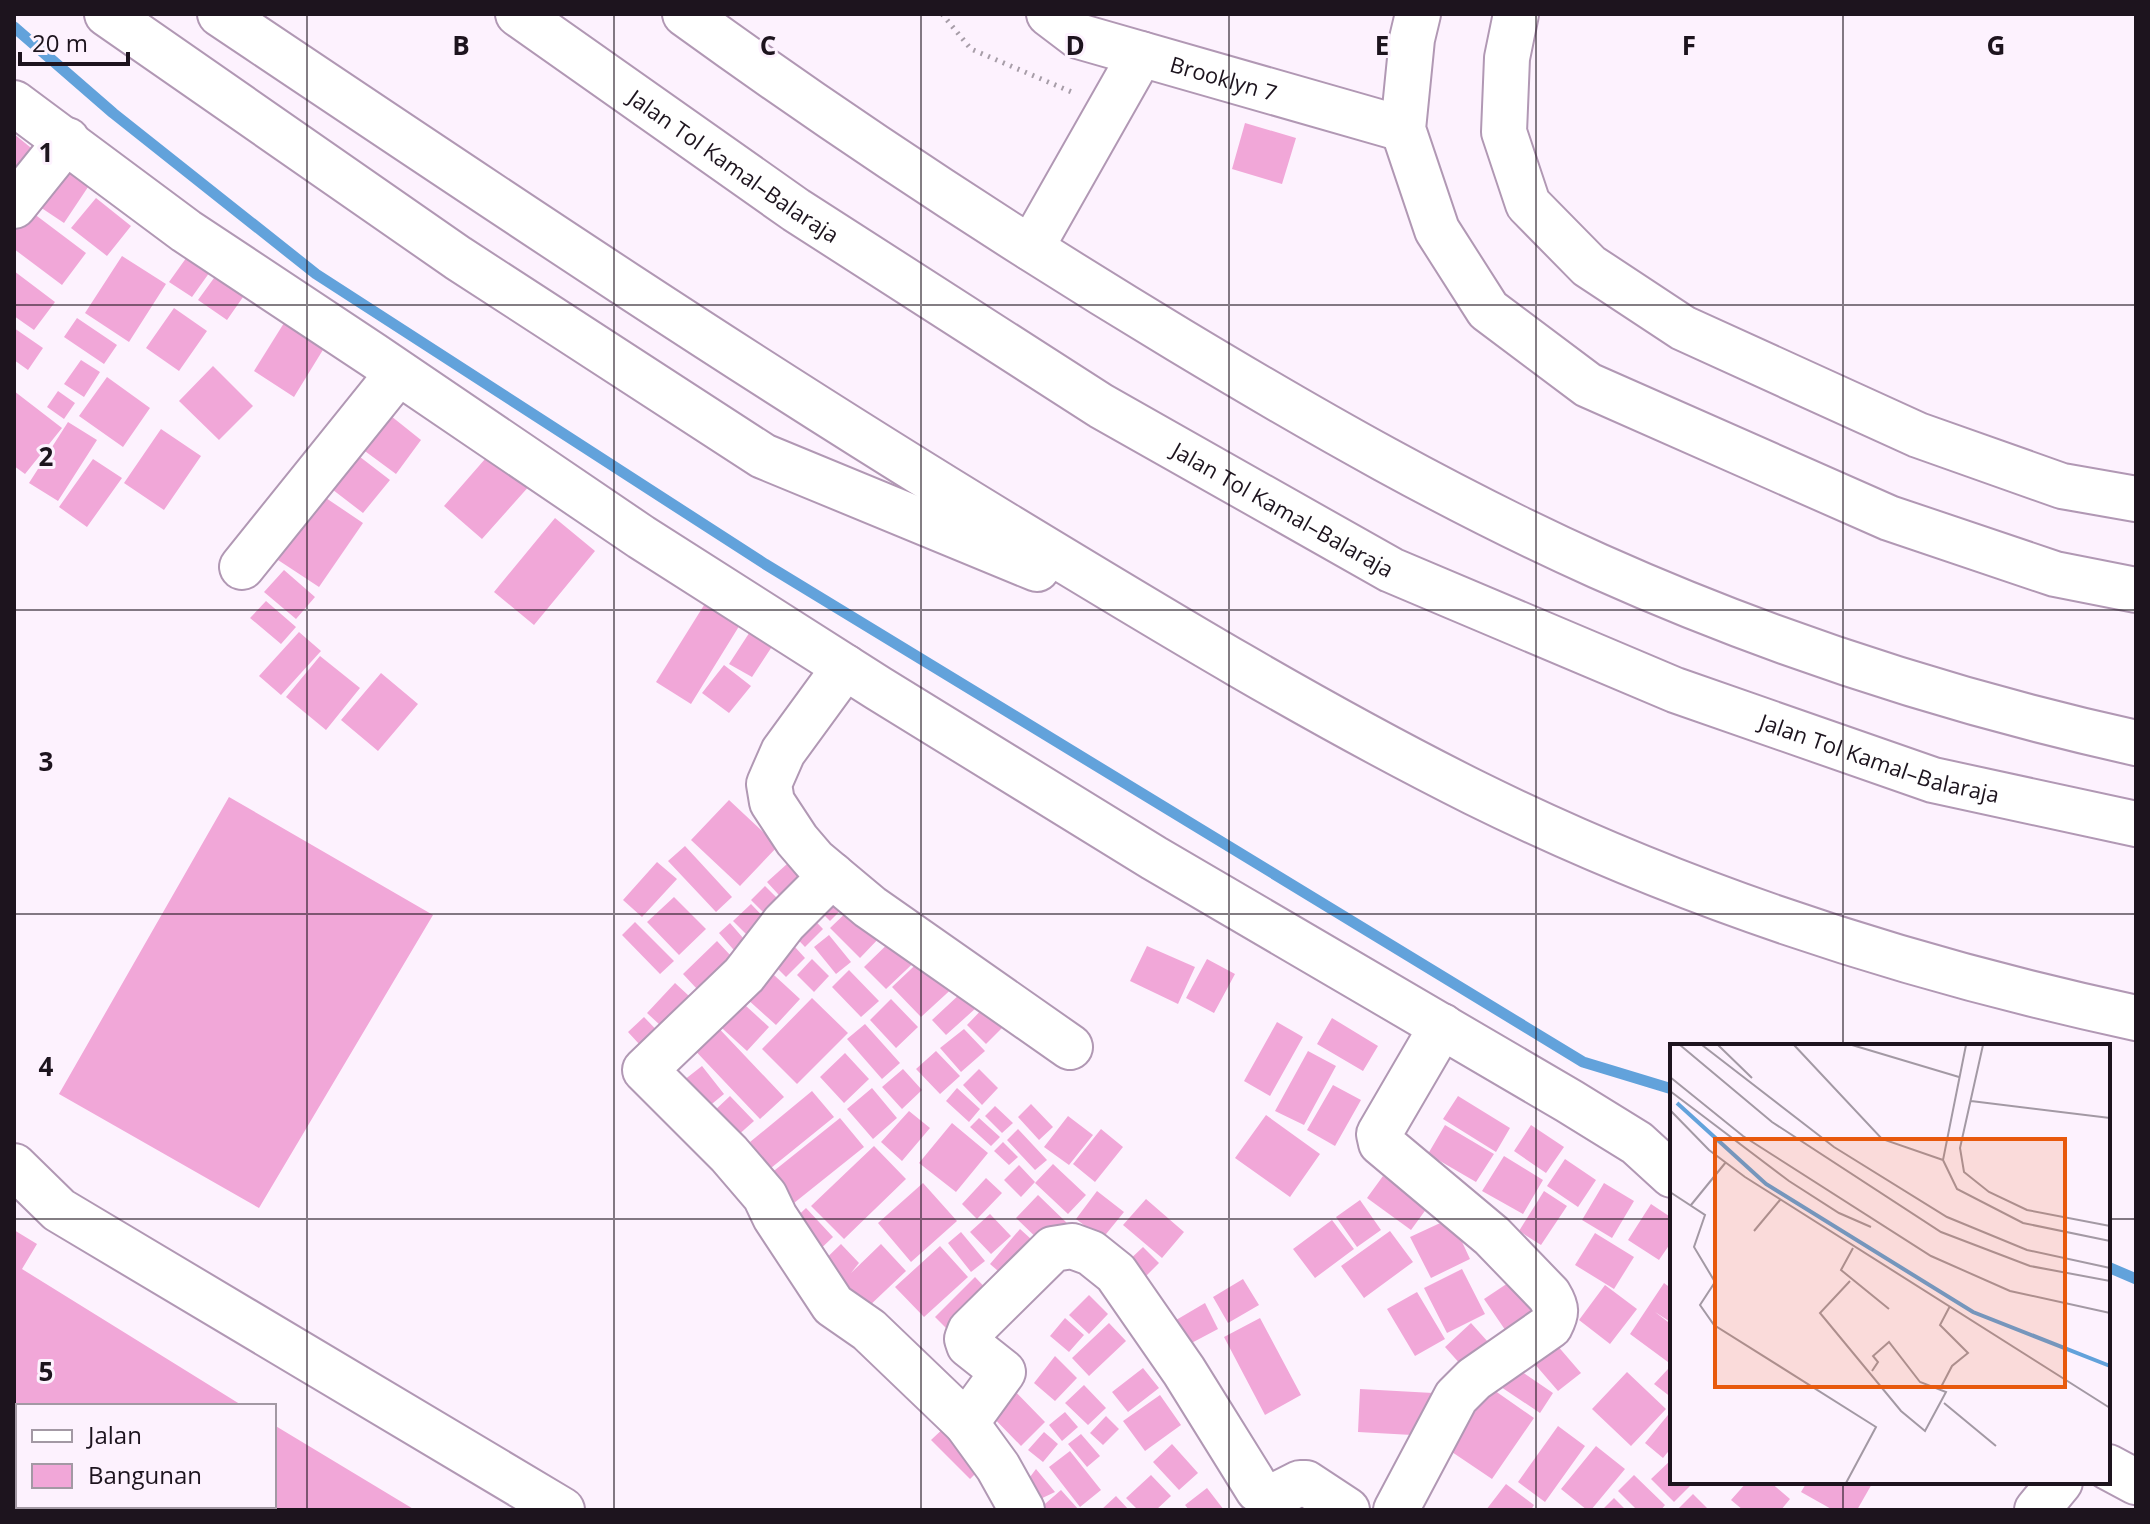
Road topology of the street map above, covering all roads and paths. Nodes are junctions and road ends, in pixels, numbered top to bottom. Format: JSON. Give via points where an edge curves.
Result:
{"nodes":[{"id":1,"x":107,"y":14,"type":"edge"},
{"id":2,"x":220,"y":14,"type":"edge"},
{"id":3,"x":518,"y":14,"type":"edge"},
{"id":4,"x":685,"y":14,"type":"edge"},
{"id":5,"x":942,"y":14,"type":"edge"},
{"id":6,"x":1049,"y":14,"type":"edge"},
{"id":7,"x":1418,"y":14,"type":"edge"},
{"id":8,"x":1516,"y":14,"type":"edge"},
{"id":9,"x":1141,"y":54,"type":"junction"},
{"id":10,"x":14,"y":103,"type":"edge"},
{"id":11,"x":1111,"y":109,"type":"junction"},
{"id":12,"x":1403,"y":129,"type":"junction"},
{"id":13,"x":67,"y":140,"type":"junction"},
{"id":14,"x":14,"y":206,"type":"edge"},
{"id":15,"x":1031,"y":248,"type":"junction"},
{"id":16,"x":398,"y":373,"type":"junction"},
{"id":17,"x":2136,"y":499,"type":"edge"},
{"id":18,"x":242,"y":567,"type":"dead end"},
{"id":19,"x":2136,"y":590,"type":"edge"},
{"id":20,"x":1168,"y":624,"type":"junction"},
{"id":21,"x":845,"y":667,"type":"junction"},
{"id":22,"x":2136,"y":743,"type":"edge"},
{"id":23,"x":2136,"y":824,"type":"edge"},
{"id":24,"x":832,"y":875,"type":"junction"},
{"id":25,"x":2136,"y":1018,"type":"edge"},
{"id":26,"x":1442,"y":1026,"type":"junction"},
{"id":27,"x":1070,"y":1047,"type":"dead end"},
{"id":28,"x":14,"y":1166,"type":"edge"},
{"id":29,"x":1670,"y":1173,"type":"edge"},
{"id":30,"x":966,"y":1423,"type":"junction"},
{"id":31,"x":2110,"y":1468,"type":"edge"},
{"id":32,"x":2136,"y":1482,"type":"edge"},
{"id":33,"x":2058,"y":1484,"type":"edge"},
{"id":34,"x":562,"y":1510,"type":"edge"},
{"id":35,"x":1022,"y":1510,"type":"edge"},
{"id":36,"x":1347,"y":1510,"type":"edge"},
{"id":37,"x":1396,"y":1510,"type":"edge"},
{"id":38,"x":2037,"y":1510,"type":"edge"}],
"edges":[{"from":1,"to":20,"type":"main road","via":[[458,258],[763,456]]},
{"from":2,"to":20,"type":"main road","via":[[910,466]]},
{"from":3,"to":23,"type":"main road","name":"Jalan Tol Kamal–Balaraja","via":[[796,210],[1101,406],[1391,570],[1675,690],[1933,780]]},
{"from":4,"to":15,"type":"main road","via":[[873,146]]},
{"from":5,"to":11,"type":"path","via":[[971,49]]},
{"from":6,"to":9,"type":"main road","name":"Brooklyn 7","via":[[1078,36]]},
{"from":7,"to":12,"type":"main road"},
{"from":8,"to":17,"type":"main road","via":[[1507,58],[1504,132],[1528,204],[1589,266],[1683,328],[1918,435],[2062,486]]},
{"from":9,"to":11,"type":"main road"},
{"from":9,"to":12,"type":"main road","name":"Brooklyn 7"},
{"from":10,"to":13,"type":"main road"},
{"from":11,"to":15,"type":"main road"},
{"from":12,"to":19,"type":"main road","via":[[1437,230],[1488,310],[1588,385],[1889,518],[2055,574]]},
{"from":13,"to":14,"type":"main road"},
{"from":13,"to":16,"type":"main road","via":[[186,231]]},
{"from":15,"to":22,"type":"main road","via":[[1309,417],[1601,567],[1913,685]]},
{"from":16,"to":18,"type":"main road"},
{"from":16,"to":21,"type":"main road"},
{"from":20,"to":25,"type":"main road","via":[[1478,794],[1647,870],[1814,931],[1942,970]]},
{"from":21,"to":24,"type":"main road","via":[[783,752],[769,784],[772,802],[797,840]]},
{"from":21,"to":26,"type":"main road","via":[[1154,858]]},
{"from":24,"to":27,"type":"main road"},
{"from":24,"to":30,"type":"main road","via":[[784,923],[744,975],[645,1070],[765,1196],[833,1305],[869,1330]]},
{"from":26,"to":29,"type":"main road","via":[[1637,1143]]},
{"from":26,"to":37,"type":"main road","via":[[1379,1134],[1381,1143],[1492,1236],[1549,1295],[1556,1314],[1550,1326],[1456,1397]]},
{"from":28,"to":34,"type":"main road","via":[[59,1210]]},
{"from":30,"to":35,"type":"main road"},
{"from":30,"to":36,"type":"main road","via":[[1003,1372],[969,1345],[970,1331],[1053,1249],[1072,1246],[1116,1273],[1258,1490],[1272,1497],[1306,1483]]},
{"from":31,"to":32,"type":"main road"},
{"from":33,"to":38,"type":"main road"}]}
